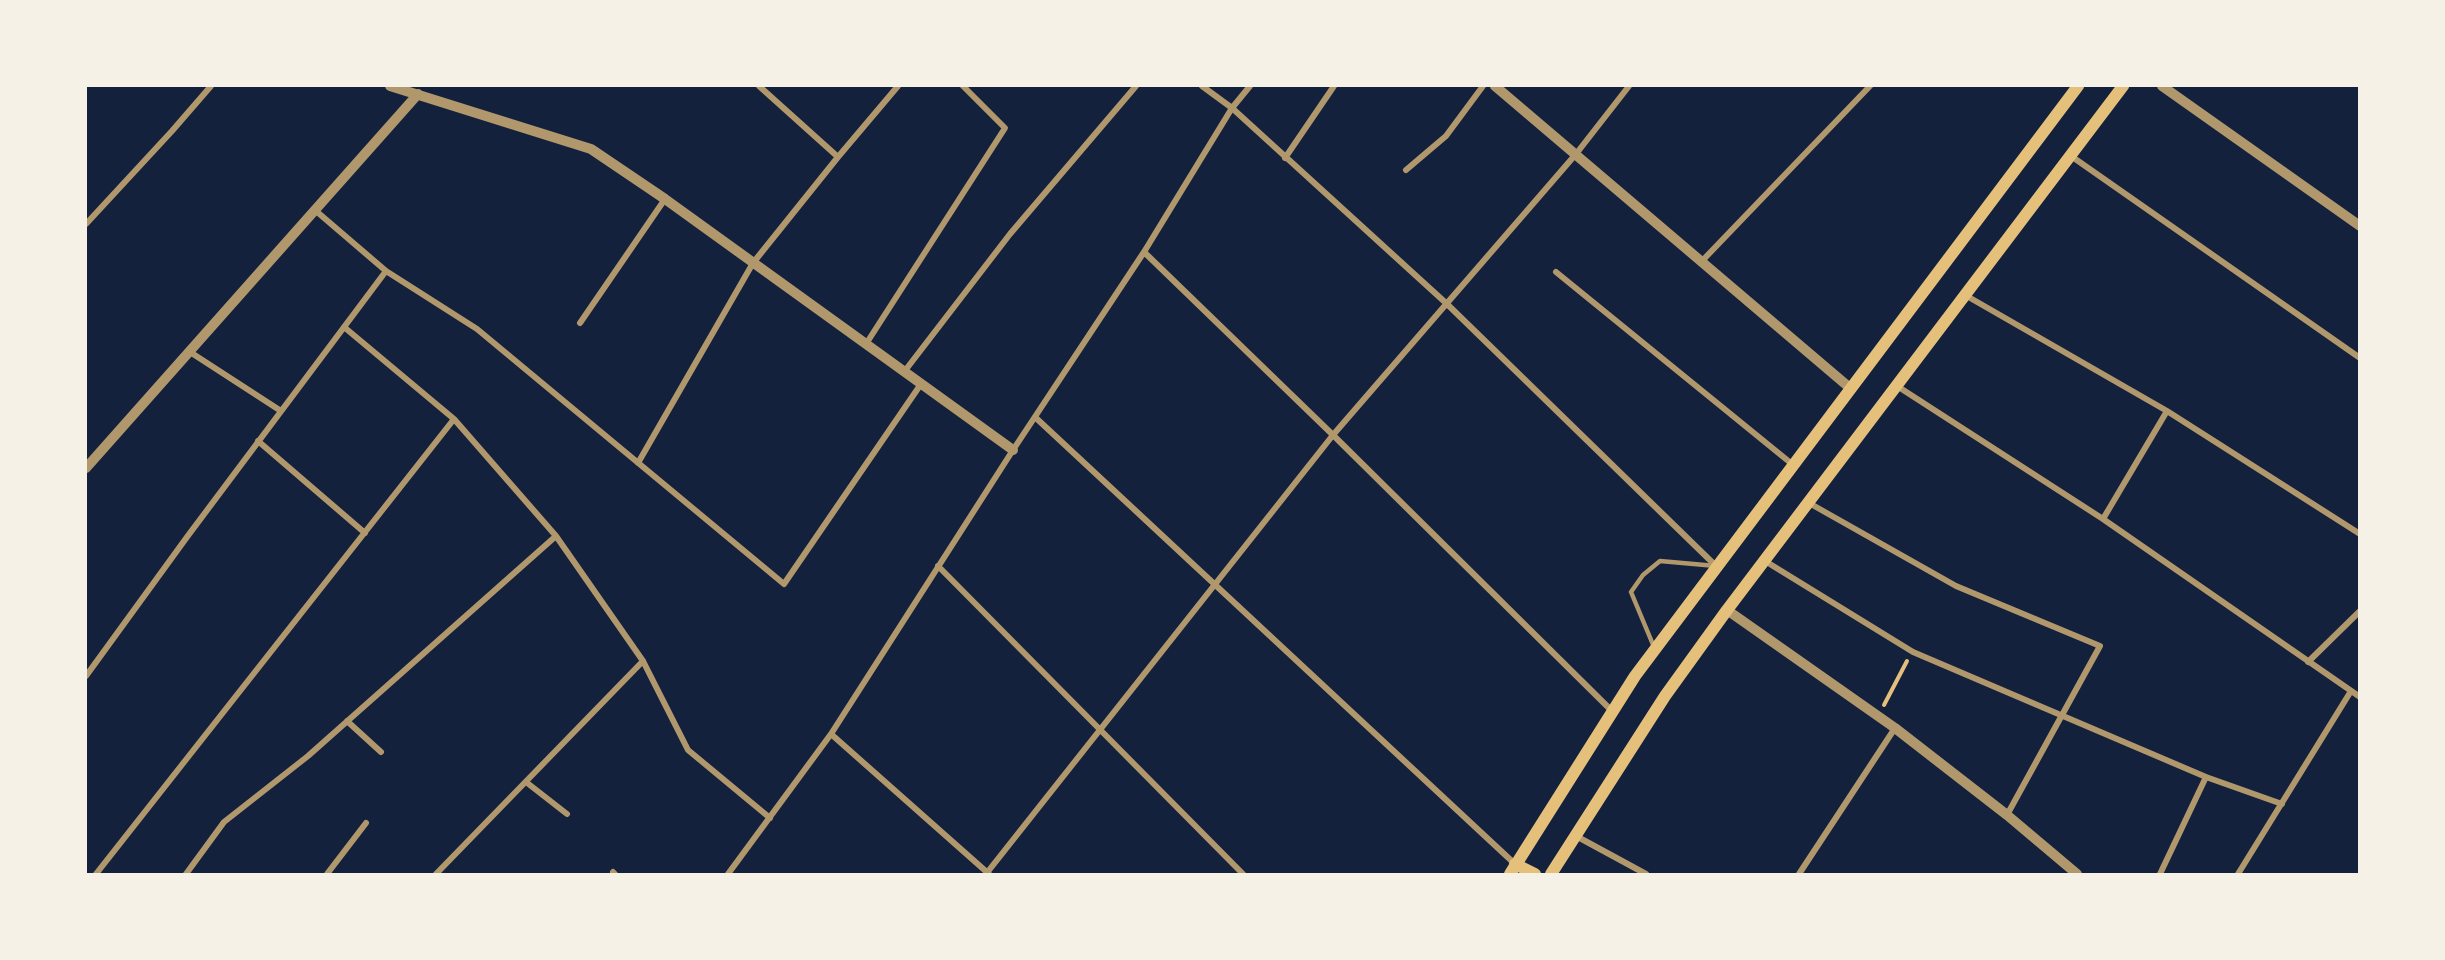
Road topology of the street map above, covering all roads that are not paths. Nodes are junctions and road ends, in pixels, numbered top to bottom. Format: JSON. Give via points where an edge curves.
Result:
{"nodes":[{"id":1,"x":211,"y":86,"type":"edge"},
{"id":2,"x":390,"y":86,"type":"edge"},
{"id":3,"x":759,"y":86,"type":"edge"},
{"id":4,"x":898,"y":86,"type":"edge"},
{"id":5,"x":963,"y":86,"type":"edge"},
{"id":6,"x":1136,"y":86,"type":"edge"},
{"id":7,"x":1202,"y":86,"type":"edge"},
{"id":8,"x":1251,"y":86,"type":"edge"},
{"id":9,"x":1334,"y":86,"type":"edge"},
{"id":10,"x":1483,"y":86,"type":"edge"},
{"id":11,"x":1495,"y":86,"type":"edge"},
{"id":12,"x":1629,"y":86,"type":"edge"},
{"id":13,"x":1870,"y":86,"type":"edge"},
{"id":14,"x":2078,"y":86,"type":"edge"},
{"id":15,"x":2123,"y":86,"type":"edge"},
{"id":16,"x":2162,"y":86,"type":"edge"},
{"id":17,"x":418,"y":94,"type":"junction"},
{"id":18,"x":1232,"y":108,"type":"junction"},
{"id":19,"x":1576,"y":154,"type":"junction"},
{"id":20,"x":2070,"y":155,"type":"junction"},
{"id":21,"x":838,"y":157,"type":"junction"},
{"id":22,"x":1286,"y":158,"type":"junction"},
{"id":23,"x":1406,"y":170,"type":"dead end"},
{"id":24,"x":665,"y":199,"type":"junction"},
{"id":25,"x":316,"y":212,"type":"junction"},
{"id":26,"x":86,"y":224,"type":"edge"},
{"id":27,"x":2360,"y":226,"type":"edge"},
{"id":28,"x":1144,"y":252,"type":"junction"},
{"id":29,"x":1702,"y":261,"type":"junction"},
{"id":30,"x":753,"y":263,"type":"junction"},
{"id":31,"x":386,"y":271,"type":"junction"},
{"id":32,"x":1556,"y":272,"type":"dead end"},
{"id":33,"x":1965,"y":295,"type":"junction"},
{"id":34,"x":1447,"y":304,"type":"junction"},
{"id":35,"x":580,"y":323,"type":"dead end"},
{"id":36,"x":344,"y":327,"type":"junction"},
{"id":37,"x":866,"y":344,"type":"junction"},
{"id":38,"x":190,"y":352,"type":"junction"},
{"id":39,"x":2360,"y":358,"type":"edge"},
{"id":40,"x":904,"y":372,"type":"junction"},
{"id":41,"x":921,"y":384,"type":"junction"},
{"id":42,"x":1897,"y":386,"type":"junction"},
{"id":43,"x":1850,"y":388,"type":"junction"},
{"id":44,"x":281,"y":411,"type":"junction"},
{"id":45,"x":2167,"y":411,"type":"junction"},
{"id":46,"x":1036,"y":418,"type":"junction"},
{"id":47,"x":454,"y":419,"type":"junction"},
{"id":48,"x":1334,"y":435,"type":"junction"},
{"id":49,"x":258,"y":441,"type":"junction"},
{"id":50,"x":1013,"y":450,"type":"junction"},
{"id":51,"x":638,"y":463,"type":"junction"},
{"id":52,"x":1792,"y":464,"type":"junction"},
{"id":53,"x":86,"y":468,"type":"edge"},
{"id":54,"x":1809,"y":503,"type":"junction"},
{"id":55,"x":2103,"y":519,"type":"junction"},
{"id":56,"x":364,"y":533,"type":"junction"},
{"id":57,"x":2360,"y":534,"type":"edge"},
{"id":58,"x":556,"y":536,"type":"junction"},
{"id":59,"x":1765,"y":561,"type":"junction"},
{"id":60,"x":938,"y":566,"type":"junction"},
{"id":61,"x":1716,"y":566,"type":"junction"},
{"id":62,"x":1215,"y":585,"type":"junction"},
{"id":63,"x":1727,"y":610,"type":"junction"},
{"id":64,"x":2359,"y":613,"type":"edge"},
{"id":65,"x":1655,"y":650,"type":"junction"},
{"id":66,"x":644,"y":661,"type":"junction"},
{"id":67,"x":2308,"y":662,"type":"junction"},
{"id":68,"x":86,"y":676,"type":"edge"},
{"id":69,"x":2351,"y":691,"type":"junction"},
{"id":70,"x":2360,"y":697,"type":"edge"},
{"id":71,"x":1612,"y":712,"type":"junction"},
{"id":72,"x":2062,"y":716,"type":"junction"},
{"id":73,"x":347,"y":721,"type":"junction"},
{"id":74,"x":1895,"y":728,"type":"junction"},
{"id":75,"x":1100,"y":730,"type":"junction"},
{"id":76,"x":831,"y":734,"type":"junction"},
{"id":77,"x":381,"y":752,"type":"dead end"},
{"id":78,"x":2206,"y":777,"type":"junction"},
{"id":79,"x":526,"y":782,"type":"junction"},
{"id":80,"x":2282,"y":804,"type":"junction"},
{"id":81,"x":567,"y":814,"type":"dead end"},
{"id":82,"x":2007,"y":815,"type":"junction"},
{"id":83,"x":770,"y":818,"type":"junction"},
{"id":84,"x":366,"y":822,"type":"dead end"},
{"id":85,"x":1576,"y":836,"type":"junction"},
{"id":86,"x":1512,"y":869,"type":"edge"},
{"id":87,"x":96,"y":874,"type":"edge"},
{"id":88,"x":186,"y":874,"type":"edge"},
{"id":89,"x":327,"y":874,"type":"edge"},
{"id":90,"x":436,"y":874,"type":"edge"},
{"id":91,"x":728,"y":874,"type":"edge"},
{"id":92,"x":987,"y":874,"type":"edge"},
{"id":93,"x":1243,"y":874,"type":"edge"},
{"id":94,"x":1534,"y":874,"type":"edge"},
{"id":95,"x":1551,"y":874,"type":"edge"},
{"id":96,"x":1646,"y":874,"type":"edge"},
{"id":97,"x":1799,"y":874,"type":"edge"},
{"id":98,"x":2077,"y":874,"type":"edge"},
{"id":99,"x":2160,"y":874,"type":"edge"},
{"id":100,"x":2238,"y":874,"type":"edge"}],
"edges":[{"from":1,"to":26,"type":"street"},
{"from":2,"to":17,"type":"street"},
{"from":3,"to":21,"type":"street"},
{"from":4,"to":21,"type":"street"},
{"from":5,"to":37,"type":"street","via":[[1005,128]]},
{"from":6,"to":40,"type":"street","via":[[1010,234]]},
{"from":7,"to":18,"type":"street"},
{"from":8,"to":18,"type":"street"},
{"from":9,"to":22,"type":"street"},
{"from":10,"to":23,"type":"street","via":[[1446,136]]},
{"from":11,"to":19,"type":"street"},
{"from":12,"to":19,"type":"street"},
{"from":13,"to":29,"type":"street"},
{"from":14,"to":43,"type":"main road"},
{"from":15,"to":20,"type":"main road"},
{"from":16,"to":27,"type":"street"},
{"from":17,"to":24,"type":"street","via":[[591,149]]},
{"from":17,"to":25,"type":"street"},
{"from":18,"to":22,"type":"street"},
{"from":18,"to":28,"type":"street"},
{"from":19,"to":29,"type":"street"},
{"from":19,"to":34,"type":"street"},
{"from":20,"to":33,"type":"main road"},
{"from":20,"to":39,"type":"street"},
{"from":21,"to":30,"type":"street"},
{"from":22,"to":34,"type":"street"},
{"from":24,"to":30,"type":"street"},
{"from":24,"to":35,"type":"street"},
{"from":25,"to":31,"type":"street"},
{"from":25,"to":38,"type":"street"},
{"from":28,"to":46,"type":"street"},
{"from":28,"to":48,"type":"street"},
{"from":29,"to":43,"type":"street"},
{"from":30,"to":37,"type":"street"},
{"from":30,"to":51,"type":"street"},
{"from":31,"to":36,"type":"street"},
{"from":31,"to":51,"type":"street","via":[[477,329]]},
{"from":32,"to":52,"type":"street"},
{"from":33,"to":42,"type":"main road"},
{"from":33,"to":45,"type":"street"},
{"from":34,"to":48,"type":"street"},
{"from":34,"to":61,"type":"street"},
{"from":36,"to":44,"type":"street"},
{"from":36,"to":47,"type":"street"},
{"from":37,"to":40,"type":"street"},
{"from":38,"to":44,"type":"street"},
{"from":38,"to":53,"type":"street"},
{"from":40,"to":41,"type":"street"},
{"from":41,"to":50,"type":"street"},
{"from":41,"to":51,"type":"street","via":[[784,584]]},
{"from":42,"to":54,"type":"main road"},
{"from":42,"to":55,"type":"street"},
{"from":43,"to":52,"type":"main road"},
{"from":44,"to":49,"type":"street"},
{"from":45,"to":55,"type":"street"},
{"from":45,"to":57,"type":"street"},
{"from":46,"to":50,"type":"street"},
{"from":46,"to":62,"type":"street"},
{"from":47,"to":56,"type":"street"},
{"from":47,"to":58,"type":"street"},
{"from":48,"to":62,"type":"street"},
{"from":48,"to":71,"type":"street"},
{"from":49,"to":56,"type":"street"},
{"from":49,"to":68,"type":"street"},
{"from":50,"to":60,"type":"street"},
{"from":52,"to":61,"type":"main road"},
{"from":54,"to":59,"type":"main road"},
{"from":54,"to":72,"type":"street","via":[[1956,586],[2100,646]]},
{"from":55,"to":67,"type":"street"},
{"from":56,"to":87,"type":"street"},
{"from":58,"to":66,"type":"street"},
{"from":58,"to":73,"type":"street"},
{"from":59,"to":63,"type":"main road"},
{"from":59,"to":72,"type":"street","via":[[1912,652]]},
{"from":60,"to":75,"type":"street"},
{"from":60,"to":76,"type":"street"},
{"from":61,"to":65,"type":"main road"},
{"from":61,"to":65,"type":"lane","via":[[1660,561],[1643,575],[1631,592]]},
{"from":62,"to":75,"type":"street"},
{"from":62,"to":86,"type":"street"},
{"from":63,"to":74,"type":"street"},
{"from":63,"to":85,"type":"main road","via":[[1665,696]]},
{"from":64,"to":67,"type":"street"},
{"from":65,"to":71,"type":"main road"},
{"from":66,"to":79,"type":"street"},
{"from":66,"to":83,"type":"street","via":[[688,750]]},
{"from":67,"to":69,"type":"street"},
{"from":69,"to":70,"type":"street"},
{"from":69,"to":80,"type":"street"},
{"from":71,"to":86,"type":"main road"},
{"from":72,"to":78,"type":"street"},
{"from":72,"to":82,"type":"street"},
{"from":73,"to":77,"type":"street"},
{"from":73,"to":88,"type":"street","via":[[224,822]]},
{"from":74,"to":82,"type":"street"},
{"from":74,"to":97,"type":"street"},
{"from":75,"to":92,"type":"street"},
{"from":75,"to":93,"type":"street"},
{"from":76,"to":83,"type":"street"},
{"from":76,"to":92,"type":"street"},
{"from":78,"to":80,"type":"street"},
{"from":78,"to":99,"type":"street"},
{"from":79,"to":81,"type":"street"},
{"from":79,"to":90,"type":"street"},
{"from":80,"to":100,"type":"street"},
{"from":82,"to":98,"type":"street"},
{"from":83,"to":91,"type":"street"},
{"from":84,"to":89,"type":"street"},
{"from":85,"to":95,"type":"main road"},
{"from":85,"to":96,"type":"street"},
{"from":86,"to":94,"type":"main road"}]}
